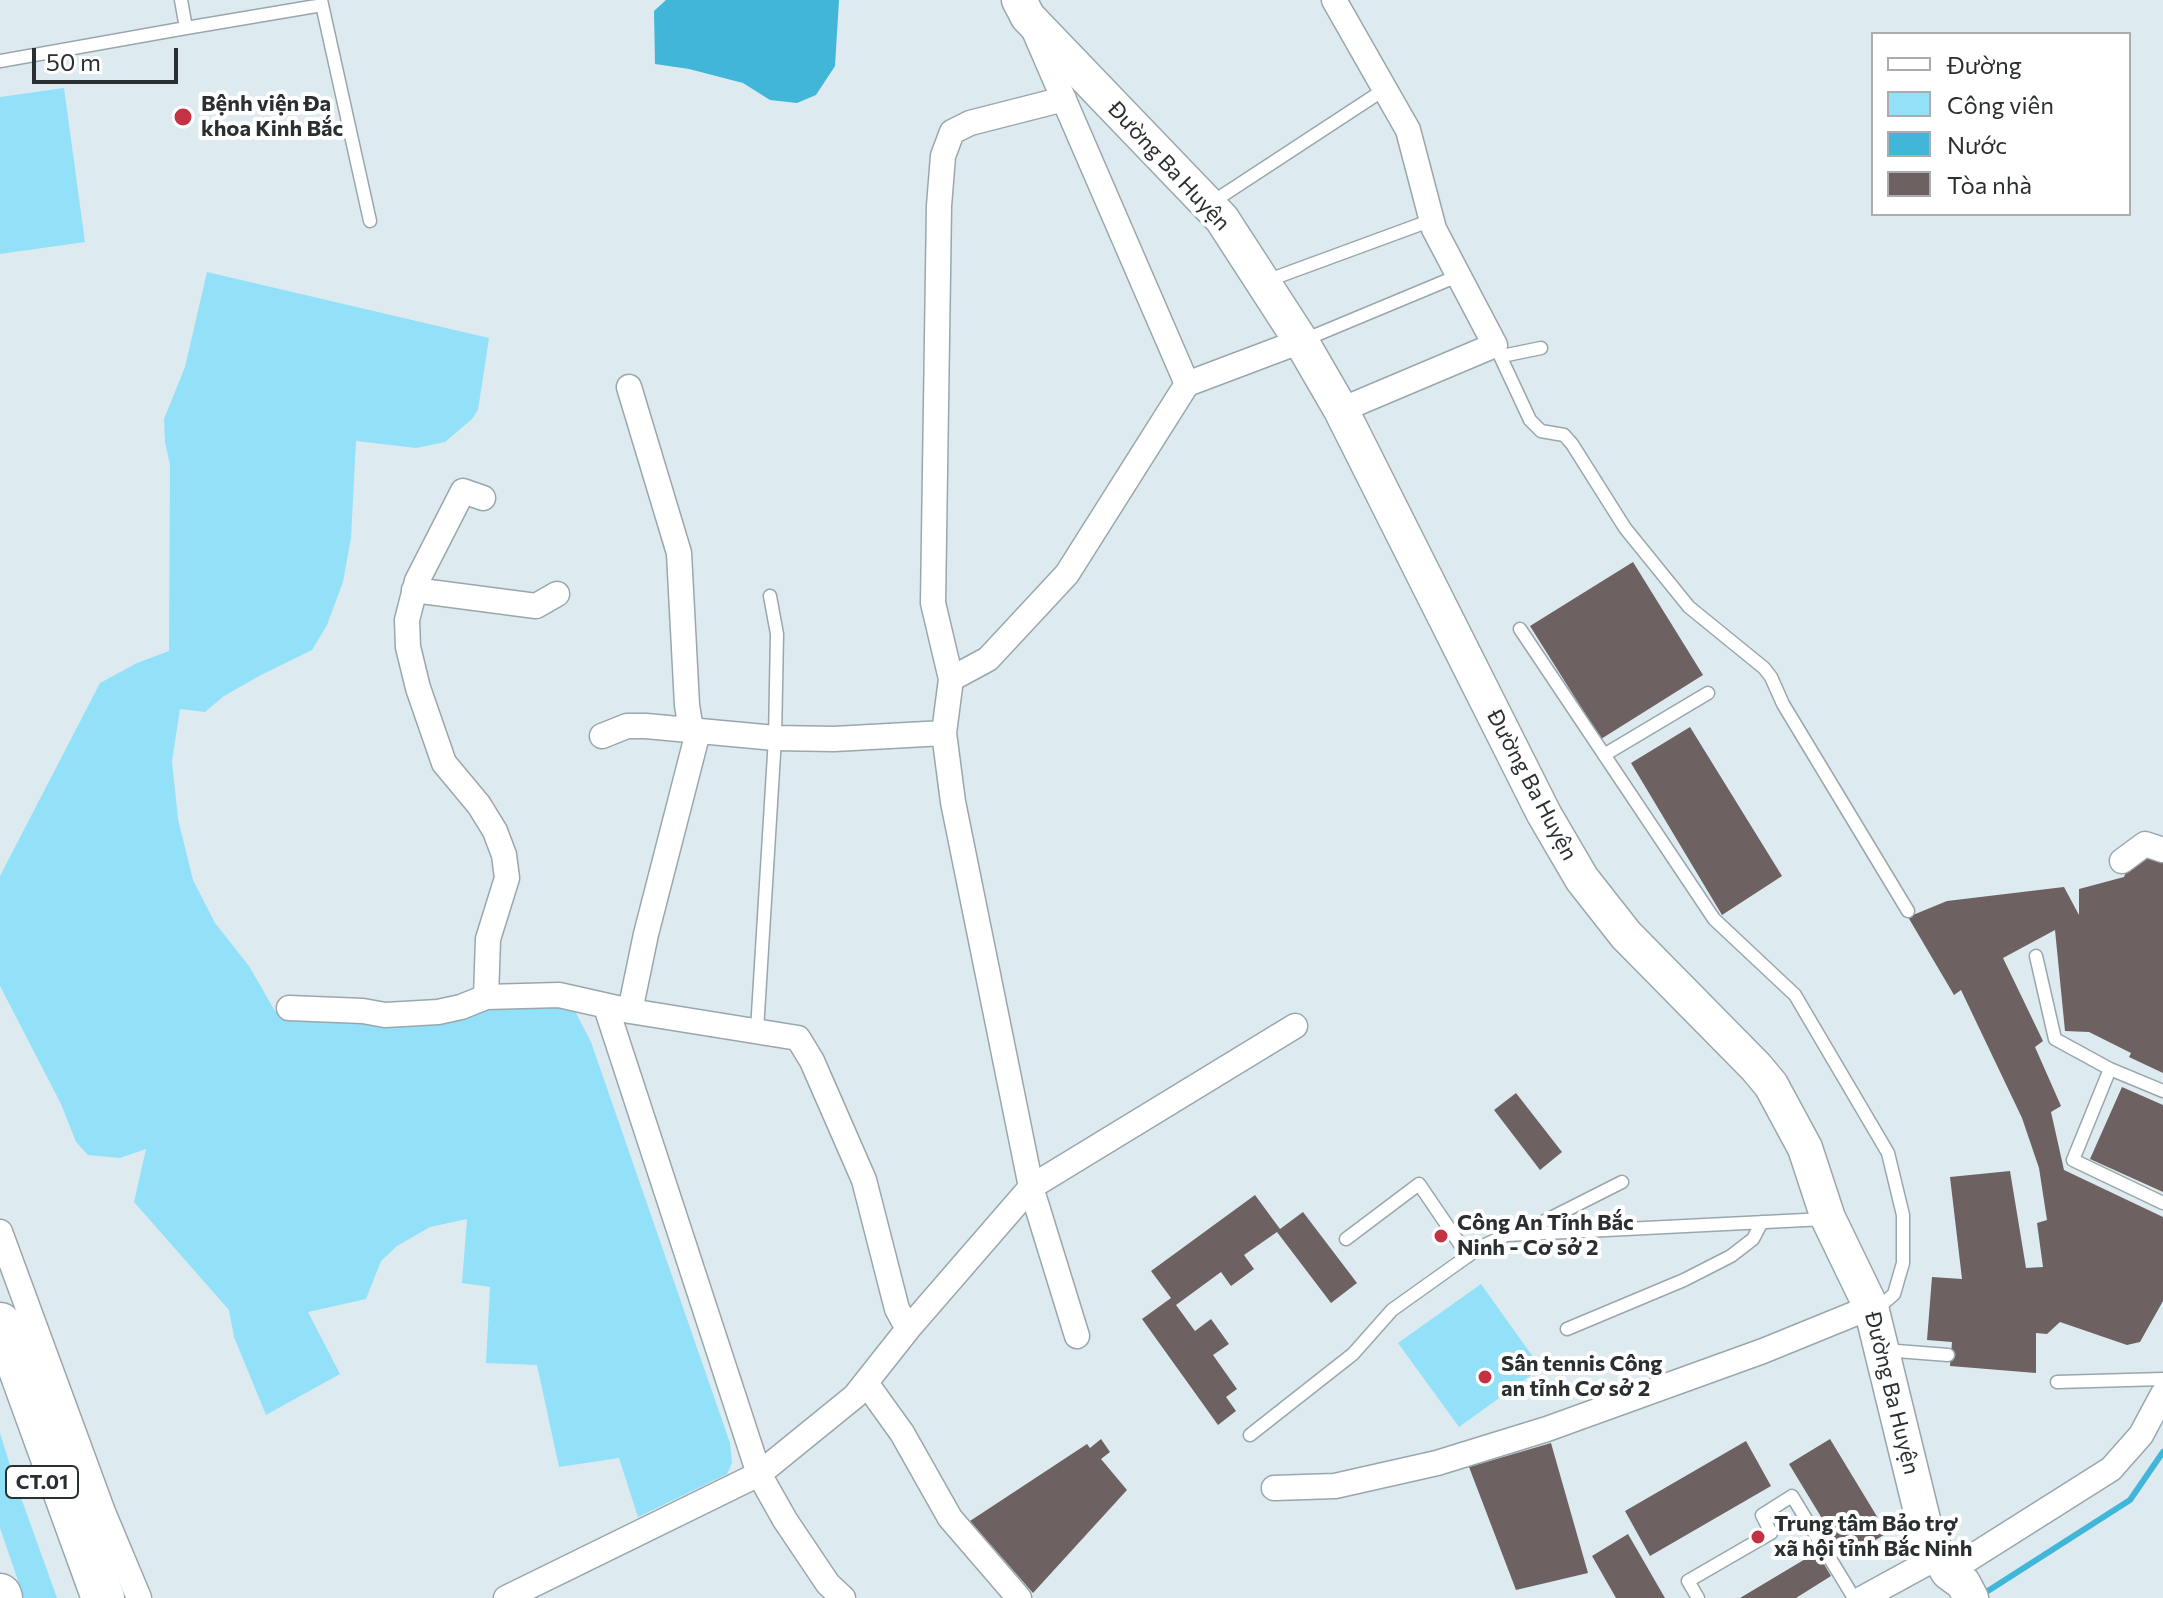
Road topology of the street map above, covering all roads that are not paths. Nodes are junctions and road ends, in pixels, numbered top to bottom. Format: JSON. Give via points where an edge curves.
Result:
{"nodes":[{"id":1,"x":181,"y":0,"type":"edge"},
{"id":2,"x":1334,"y":0,"type":"edge"},
{"id":3,"x":322,"y":2,"type":"edge"},
{"id":4,"x":1024,"y":8,"type":"edge"},
{"id":5,"x":186,"y":28,"type":"junction"},
{"id":6,"x":0,"y":61,"type":"edge"},
{"id":7,"x":1385,"y":89,"type":"junction"},
{"id":8,"x":1064,"y":99,"type":"junction"},
{"id":9,"x":1208,"y":204,"type":"junction"},
{"id":10,"x":1432,"y":220,"type":"junction"},
{"id":11,"x":370,"y":221,"type":"dead end"},
{"id":12,"x":1460,"y":275,"type":"junction"},
{"id":13,"x":1263,"y":282,"type":"junction"},
{"id":14,"x":1301,"y":341,"type":"junction"},
{"id":15,"x":1541,"y":348,"type":"dead end"},
{"id":16,"x":1499,"y":350,"type":"junction"},
{"id":17,"x":1187,"y":384,"type":"junction"},
{"id":18,"x":629,"y":387,"type":"dead end"},
{"id":19,"x":1341,"y":410,"type":"junction"},
{"id":20,"x":483,"y":498,"type":"dead end"},
{"id":21,"x":414,"y":590,"type":"junction"},
{"id":22,"x":557,"y":594,"type":"dead end"},
{"id":23,"x":770,"y":596,"type":"dead end"},
{"id":24,"x":1520,"y":629,"type":"dead end"},
{"id":25,"x":951,"y":679,"type":"junction"},
{"id":26,"x":1708,"y":693,"type":"dead end"},
{"id":27,"x":698,"y":732,"type":"junction"},
{"id":28,"x":944,"y":733,"type":"junction"},
{"id":29,"x":602,"y":736,"type":"dead end"},
{"id":30,"x":775,"y":738,"type":"junction"},
{"id":31,"x":1604,"y":755,"type":"junction"},
{"id":32,"x":2163,"y":850,"type":"edge"},
{"id":33,"x":2122,"y":861,"type":"dead end"},
{"id":34,"x":1908,"y":911,"type":"dead end"},
{"id":35,"x":2036,"y":956,"type":"dead end"},
{"id":36,"x":486,"y":997,"type":"junction"},
{"id":37,"x":289,"y":1008,"type":"dead end"},
{"id":38,"x":618,"y":1009,"type":"junction"},
{"id":39,"x":1295,"y":1026,"type":"dead end"},
{"id":40,"x":757,"y":1030,"type":"junction"},
{"id":41,"x":2110,"y":1069,"type":"junction"},
{"id":42,"x":2163,"y":1091,"type":"edge"},
{"id":43,"x":1622,"y":1182,"type":"dead end"},
{"id":44,"x":1031,"y":1187,"type":"junction"},
{"id":45,"x":2163,"y":1203,"type":"edge"},
{"id":46,"x":1828,"y":1218,"type":"junction"},
{"id":47,"x":1762,"y":1222,"type":"junction"},
{"id":48,"x":0,"y":1232,"type":"edge"},
{"id":49,"x":1519,"y":1234,"type":"junction"},
{"id":50,"x":1346,"y":1239,"type":"dead end"},
{"id":51,"x":1468,"y":1256,"type":"junction"},
{"id":52,"x":1871,"y":1307,"type":"junction"},
{"id":53,"x":0,"y":1324,"type":"edge"},
{"id":54,"x":908,"y":1329,"type":"junction"},
{"id":55,"x":1567,"y":1329,"type":"dead end"},
{"id":56,"x":1077,"y":1336,"type":"dead end"},
{"id":57,"x":1881,"y":1350,"type":"junction"},
{"id":58,"x":1948,"y":1355,"type":"dead end"},
{"id":59,"x":0,"y":1365,"type":"edge"},
{"id":60,"x":2163,"y":1379,"type":"edge"},
{"id":61,"x":2057,"y":1382,"type":"dead end"},
{"id":62,"x":866,"y":1383,"type":"junction"},
{"id":63,"x":2163,"y":1394,"type":"edge"},
{"id":64,"x":1250,"y":1435,"type":"dead end"},
{"id":65,"x":759,"y":1474,"type":"junction"},
{"id":66,"x":1274,"y":1488,"type":"dead end"},
{"id":67,"x":1955,"y":1577,"type":"edge"},
{"id":68,"x":83,"y":1598,"type":"edge"},
{"id":69,"x":103,"y":1598,"type":"edge"},
{"id":70,"x":139,"y":1598,"type":"edge"},
{"id":71,"x":506,"y":1598,"type":"edge"},
{"id":72,"x":843,"y":1598,"type":"edge"},
{"id":73,"x":1019,"y":1598,"type":"edge"},
{"id":74,"x":1698,"y":1598,"type":"edge"},
{"id":75,"x":1854,"y":1598,"type":"edge"},
{"id":76,"x":1863,"y":1598,"type":"edge"}],
"edges":[{"from":1,"to":5,"type":"lane"},
{"from":2,"to":7,"type":"street"},
{"from":3,"to":5,"type":"lane"},
{"from":3,"to":11,"type":"lane"},
{"from":4,"to":8,"type":"street"},
{"from":4,"to":9,"type":"street","name":"Đường Ba Huyện"},
{"from":5,"to":6,"type":"lane"},
{"from":7,"to":9,"type":"lane"},
{"from":7,"to":10,"type":"street","via":[[1408,130]]},
{"from":8,"to":17,"type":"street"},
{"from":8,"to":25,"type":"street","via":[[970,123],[952,132],[943,156],[933,603]]},
{"from":9,"to":13,"type":"street","name":"Đường Ba Huyện"},
{"from":10,"to":12,"type":"street"},
{"from":10,"to":13,"type":"lane"},
{"from":12,"to":14,"type":"lane"},
{"from":12,"to":16,"type":"street"},
{"from":13,"to":14,"type":"street","name":"Đường Ba Huyện"},
{"from":14,"to":17,"type":"street"},
{"from":14,"to":19,"type":"street","name":"Đường Ba Huyện"},
{"from":15,"to":16,"type":"lane"},
{"from":16,"to":19,"type":"street"},
{"from":16,"to":34,"type":"lane","via":[[1530,420],[1541,431],[1564,435],[1612,511],[1674,590],[1771,677]]},
{"from":17,"to":25,"type":"street","via":[[1067,574],[988,659]]},
{"from":18,"to":27,"type":"street","via":[[679,553],[687,705],[690,724]]},
{"from":19,"to":46,"type":"street","name":"Đường Ba Huyện","via":[[1544,814],[1582,879],[1626,935],[1771,1085],[1805,1148]]},
{"from":20,"to":21,"type":"street","via":[[463,491]]},
{"from":21,"to":22,"type":"street","via":[[536,606]]},
{"from":21,"to":36,"type":"street","via":[[408,647],[426,714],[444,763],[479,805],[504,855],[507,878],[488,939]]},
{"from":23,"to":30,"type":"lane","via":[[777,634]]},
{"from":24,"to":31,"type":"lane"},
{"from":25,"to":28,"type":"street"},
{"from":26,"to":31,"type":"lane"},
{"from":27,"to":29,"type":"street","via":[[627,726]]},
{"from":27,"to":30,"type":"street"},
{"from":27,"to":38,"type":"street","via":[[646,934]]},
{"from":28,"to":30,"type":"street"},
{"from":28,"to":44,"type":"street","via":[[953,802]]},
{"from":30,"to":40,"type":"lane"},
{"from":31,"to":52,"type":"lane","via":[[1714,919],[1795,995],[1888,1153],[1903,1215],[1903,1263],[1894,1294]]},
{"from":32,"to":33,"type":"street","via":[[2145,844]]},
{"from":35,"to":41,"type":"lane","via":[[2055,1039]]},
{"from":36,"to":37,"type":"street","via":[[438,1012],[385,1015]]},
{"from":36,"to":38,"type":"street","via":[[559,995]]},
{"from":38,"to":40,"type":"street"},
{"from":38,"to":65,"type":"street"},
{"from":39,"to":44,"type":"street"},
{"from":40,"to":54,"type":"street","via":[[798,1038],[812,1061],[864,1180],[897,1309]]},
{"from":41,"to":42,"type":"lane"},
{"from":41,"to":45,"type":"lane","via":[[2073,1160]]},
{"from":43,"to":49,"type":"lane"},
{"from":44,"to":54,"type":"street"},
{"from":44,"to":56,"type":"street"},
{"from":46,"to":47,"type":"lane"},
{"from":46,"to":52,"type":"street","name":"Đường Ba Huyện"},
{"from":47,"to":49,"type":"lane"},
{"from":47,"to":55,"type":"lane","via":[[1753,1239],[1731,1256]]},
{"from":48,"to":70,"type":"street"},
{"from":49,"to":51,"type":"lane","via":[[1506,1235]]},
{"from":50,"to":51,"type":"lane","via":[[1419,1184]]},
{"from":51,"to":64,"type":"lane","via":[[1392,1310],[1353,1354]]},
{"from":52,"to":57,"type":"street","name":"Đường Ba Huyện"},
{"from":52,"to":66,"type":"street","via":[[1763,1351],[1437,1463],[1335,1486]]},
{"from":53,"to":69,"type":"highway"},
{"from":54,"to":62,"type":"street"},
{"from":57,"to":58,"type":"lane"},
{"from":57,"to":67,"type":"street","name":"Đường Ba Huyện","via":[[1927,1536]]},
{"from":59,"to":68,"type":"highway","number":"CT.01"},
{"from":60,"to":61,"type":"lane"},
{"from":62,"to":65,"type":"street"},
{"from":62,"to":73,"type":"street","via":[[902,1433],[950,1518]]},
{"from":63,"to":67,"type":"street","via":[[2141,1435],[2111,1469]]},
{"from":65,"to":71,"type":"street"},
{"from":65,"to":72,"type":"street","via":[[828,1584]]},
{"from":67,"to":76,"type":"street"},
{"from":74,"to":75,"type":"lane","via":[[1688,1581],[1771,1533],[1762,1515],[1792,1496]]}]}
